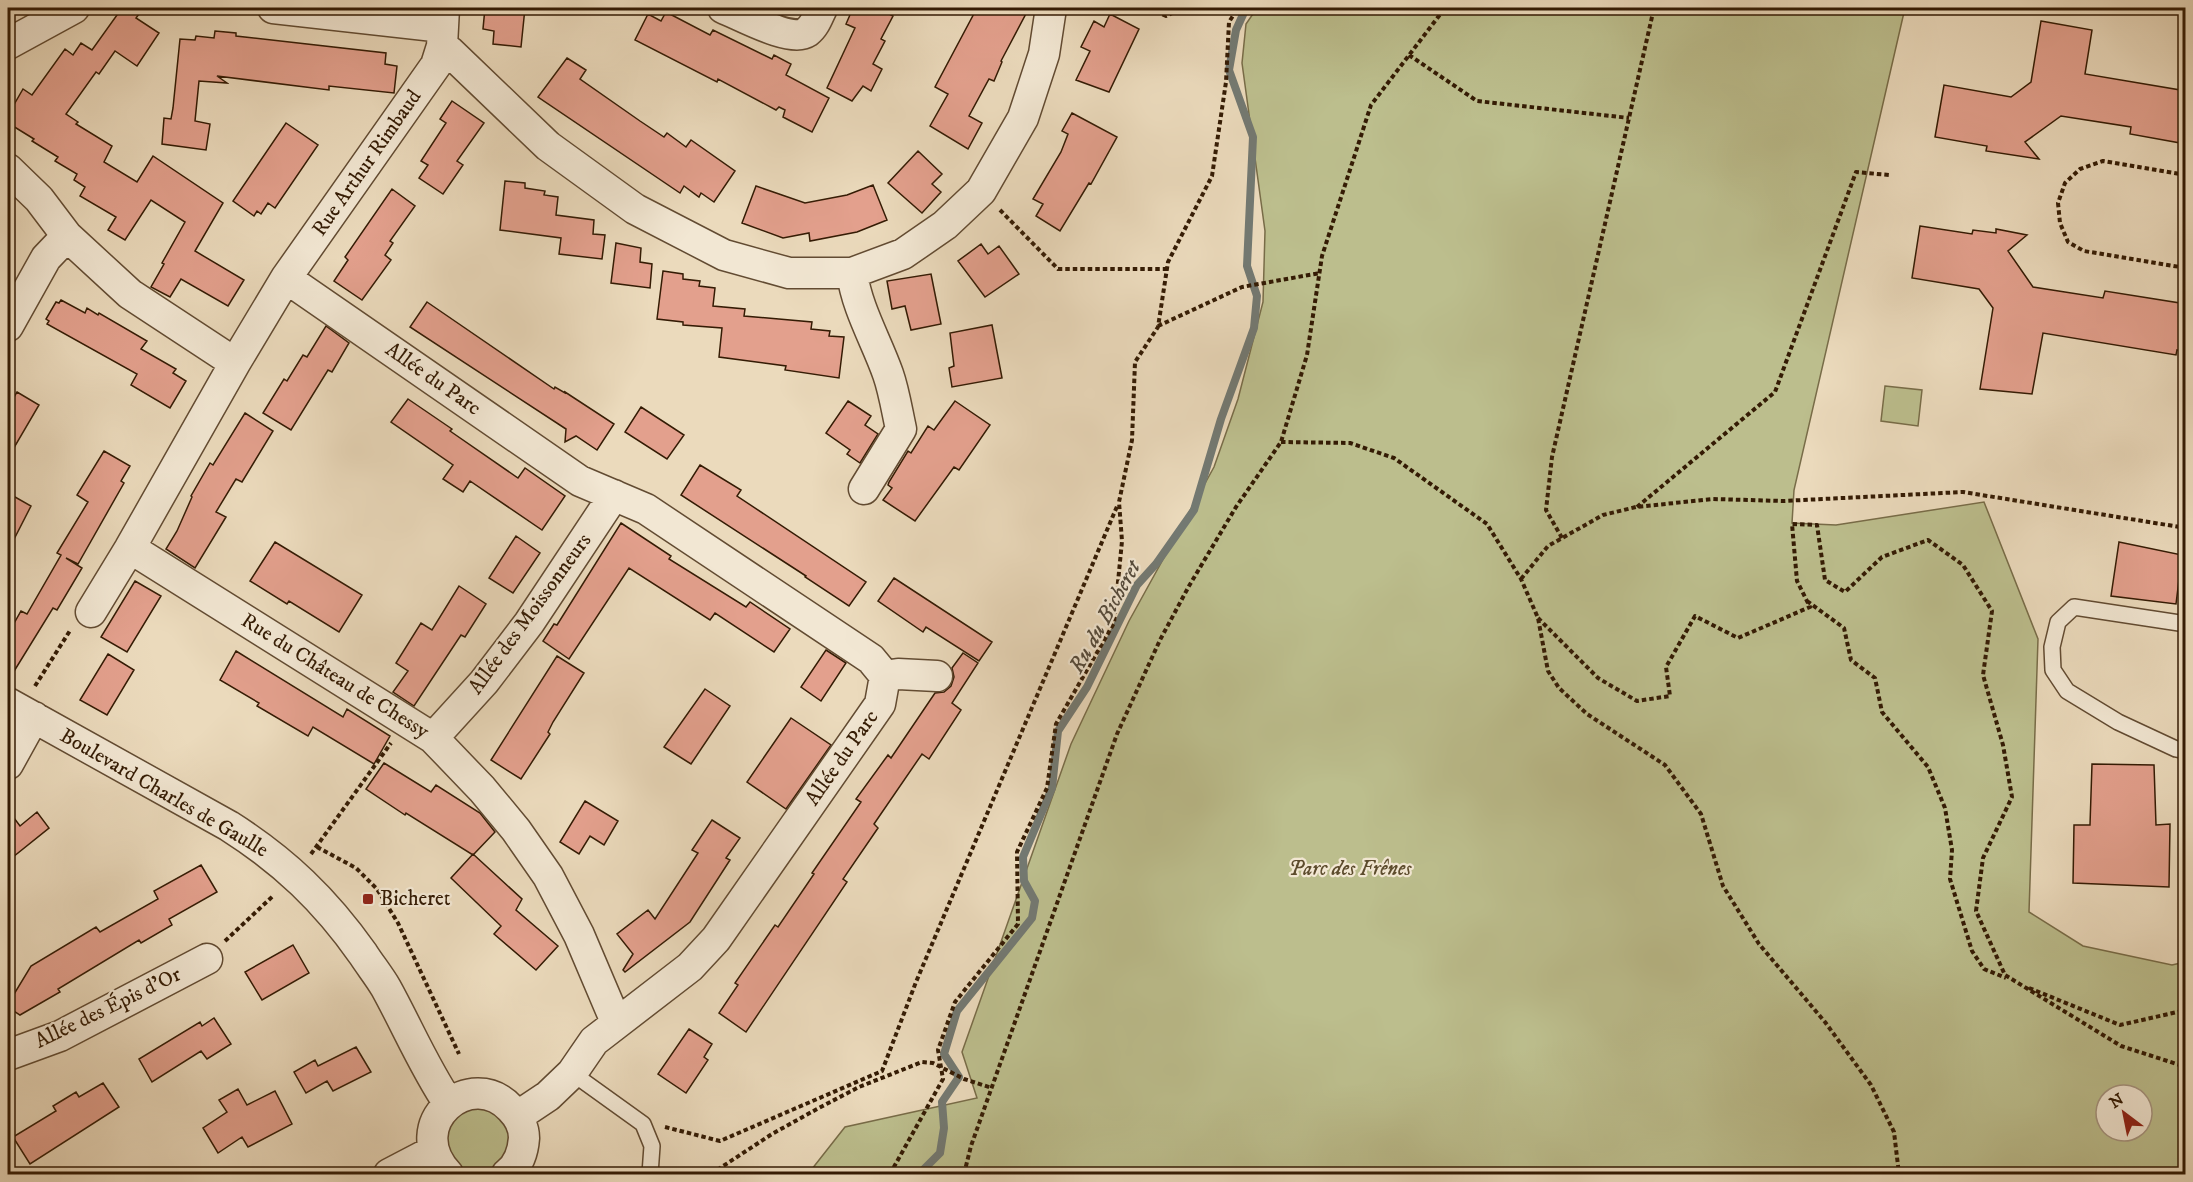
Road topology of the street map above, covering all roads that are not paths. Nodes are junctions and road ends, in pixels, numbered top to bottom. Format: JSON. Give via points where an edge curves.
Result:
{"nodes":[{"id":1,"x":74,"y":8,"type":"edge"},
{"id":2,"x":273,"y":8,"type":"edge"},
{"id":3,"x":723,"y":8,"type":"edge"},
{"id":4,"x":822,"y":8,"type":"edge"},
{"id":5,"x":1051,"y":8,"type":"edge"},
{"id":6,"x":306,"y":9,"type":"edge"},
{"id":7,"x":443,"y":27,"type":"edge"},
{"id":8,"x":8,"y":44,"type":"edge"},
{"id":9,"x":8,"y":169,"type":"edge"},
{"id":10,"x":67,"y":236,"type":"junction"},
{"id":11,"x":852,"y":273,"type":"junction"},
{"id":12,"x":286,"y":278,"type":"junction"},
{"id":13,"x":8,"y":326,"type":"edge"},
{"id":14,"x":235,"y":363,"type":"junction"},
{"id":15,"x":864,"y":489,"type":"dead end"},
{"id":16,"x":607,"y":505,"type":"junction"},
{"id":17,"x":130,"y":548,"type":"junction"},
{"id":18,"x":91,"y":612,"type":"road end"},
{"id":19,"x":2186,"y":624,"type":"edge"},
{"id":20,"x":885,"y":676,"type":"junction"},
{"id":21,"x":938,"y":676,"type":"dead end"},
{"id":22,"x":21,"y":710,"type":"edge"},
{"id":23,"x":434,"y":738,"type":"junction"},
{"id":24,"x":2186,"y":751,"type":"edge"},
{"id":25,"x":8,"y":764,"type":"edge"},
{"id":26,"x":207,"y":959,"type":"road end"},
{"id":27,"x":616,"y":1022,"type":"junction"},
{"id":28,"x":8,"y":1055,"type":"edge"},
{"id":29,"x":572,"y":1073,"type":"junction"},
{"id":30,"x":449,"y":1104,"type":"junction"},
{"id":31,"x":518,"y":1116,"type":"junction"},
{"id":32,"x":441,"y":1163,"type":"edge"},
{"id":33,"x":389,"y":1174,"type":"edge"},
{"id":34,"x":507,"y":1174,"type":"edge"},
{"id":35,"x":651,"y":1174,"type":"edge"}],
"edges":[{"from":1,"to":8,"type":"street"},
{"from":2,"to":6,"type":"street"},
{"from":3,"to":4,"type":"street","via":[[797,36],[814,25]]},
{"from":5,"to":11,"type":"street","via":[[1044,54],[1023,118],[981,191],[945,225],[903,254]]},
{"from":6,"to":7,"type":"street"},
{"from":7,"to":11,"type":"street","via":[[450,52],[548,146],[635,209],[724,255],[789,273]]},
{"from":7,"to":12,"type":"street","name":"Rue Arthur Rimbaud","via":[[436,65]]},
{"from":9,"to":10,"type":"street","via":[[39,199]]},
{"from":10,"to":13,"type":"street","via":[[46,258]]},
{"from":10,"to":14,"type":"street","via":[[130,294]]},
{"from":11,"to":15,"type":"street","via":[[854,288],[888,374],[901,429]]},
{"from":12,"to":14,"type":"street","name":"Rue Arthur Rimbaud"},
{"from":12,"to":16,"type":"street","name":"Allée du Parc","via":[[580,481]]},
{"from":14,"to":17,"type":"street"},
{"from":16,"to":20,"type":"street","name":"Allée du Parc","via":[[646,509],[871,659]]},
{"from":16,"to":23,"type":"street","name":"Allée des Moissonneurs","via":[[522,632]]},
{"from":17,"to":18,"type":"street"},
{"from":17,"to":23,"type":"street","name":"Rue du Château de Chessy"},
{"from":19,"to":24,"type":"lane","via":[[2074,607],[2058,622],[2052,647],[2053,670],[2067,691],[2118,722]]},
{"from":20,"to":21,"type":"street"},
{"from":20,"to":27,"type":"street","name":"Allée du Parc","via":[[880,704],[716,939],[690,967]]},
{"from":22,"to":25,"type":"street"},
{"from":22,"to":30,"type":"street","name":"Boulevard Charles de Gaulle","via":[[229,825],[294,873],[350,936],[385,986]]},
{"from":23,"to":27,"type":"street","name":"Rue du Château de Chessy","via":[[516,830],[548,876],[579,935]]},
{"from":26,"to":28,"type":"street","name":"Allée des Épis d'Or","via":[[60,1035]]},
{"from":27,"to":29,"type":"street","name":"Allée du Parc","via":[[594,1041]]},
{"from":29,"to":31,"type":"street","name":"Allée du Parc","via":[[548,1096]]},
{"from":29,"to":35,"type":"lane","via":[[644,1124],[652,1146]]},
{"from":30,"to":31,"type":"street","via":[[467,1095],[487,1094],[505,1102]]},
{"from":30,"to":32,"type":"street","via":[[440,1113],[432,1138]]},
{"from":31,"to":34,"type":"street","via":[[524,1134],[522,1153]]},
{"from":32,"to":33,"type":"street"}]}
